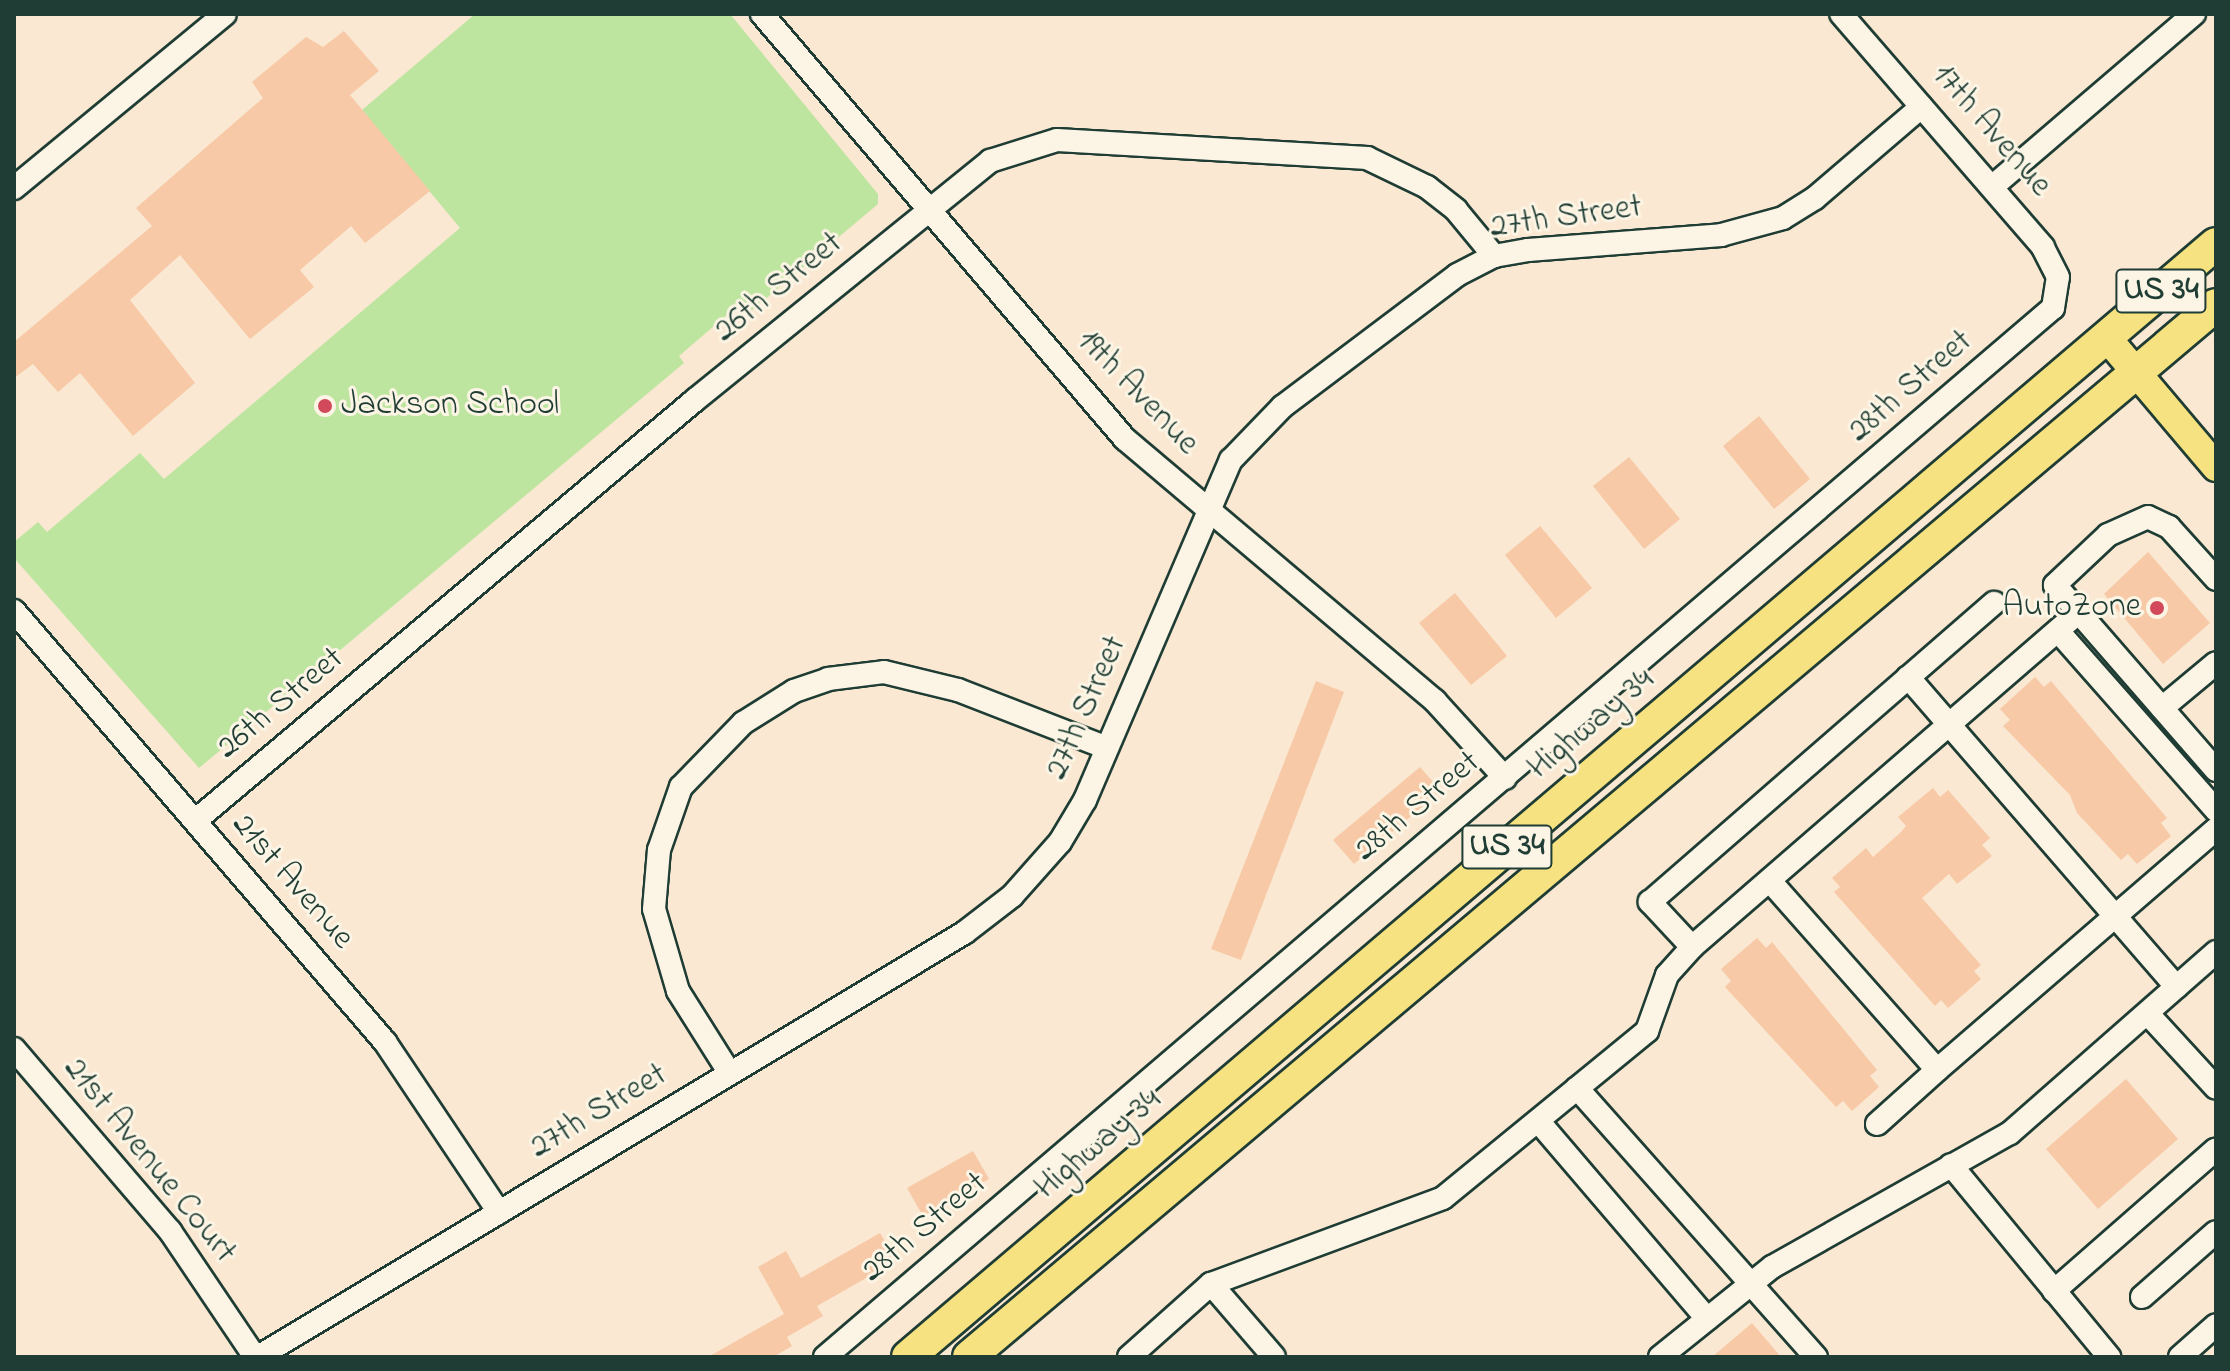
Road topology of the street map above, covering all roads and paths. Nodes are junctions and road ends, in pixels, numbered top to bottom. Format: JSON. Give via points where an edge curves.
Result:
{"nodes":[{"id":1,"x":225,"y":14,"type":"edge"},
{"id":2,"x":762,"y":14,"type":"edge"},
{"id":3,"x":1841,"y":14,"type":"edge"},
{"id":4,"x":2194,"y":14,"type":"edge"},
{"id":5,"x":1921,"y":107,"type":"junction"},
{"id":6,"x":14,"y":187,"type":"edge"},
{"id":7,"x":1992,"y":187,"type":"junction"},
{"id":8,"x":929,"y":210,"type":"junction"},
{"id":9,"x":2216,"y":244,"type":"edge"},
{"id":10,"x":1494,"y":256,"type":"junction"},
{"id":11,"x":2216,"y":305,"type":"edge"},
{"id":12,"x":2053,"y":308,"type":"joint"},
{"id":13,"x":2107,"y":338,"type":"junction"},
{"id":14,"x":2137,"y":373,"type":"junction"},
{"id":15,"x":2216,"y":467,"type":"edge"},
{"id":16,"x":1207,"y":508,"type":"junction"},
{"id":17,"x":2216,"y":579,"type":"edge"},
{"id":18,"x":1994,"y":603,"type":"dead end"},
{"id":19,"x":14,"y":611,"type":"edge"},
{"id":20,"x":2079,"y":612,"type":"junction"},
{"id":21,"x":2058,"y":631,"type":"junction"},
{"id":22,"x":2216,"y":663,"type":"edge"},
{"id":23,"x":1908,"y":677,"type":"junction"},
{"id":24,"x":2162,"y":708,"type":"junction"},
{"id":25,"x":1948,"y":724,"type":"junction"},
{"id":26,"x":1105,"y":747,"type":"junction"},
{"id":27,"x":2216,"y":770,"type":"edge"},
{"id":28,"x":1505,"y":778,"type":"junction"},
{"id":29,"x":2216,"y":810,"type":"edge"},
{"id":30,"x":195,"y":821,"type":"junction"},
{"id":31,"x":2216,"y":829,"type":"edge"},
{"id":32,"x":1770,"y":881,"type":"junction"},
{"id":33,"x":2115,"y":916,"type":"junction"},
{"id":34,"x":1692,"y":947,"type":"junction"},
{"id":35,"x":2216,"y":952,"type":"edge"},
{"id":36,"x":2177,"y":987,"type":"junction"},
{"id":37,"x":2148,"y":1014,"type":"junction"},
{"id":38,"x":14,"y":1049,"type":"edge"},
{"id":39,"x":1937,"y":1070,"type":"junction"},
{"id":40,"x":729,"y":1072,"type":"junction"},
{"id":41,"x":1577,"y":1088,"type":"junction"},
{"id":42,"x":2216,"y":1088,"type":"edge"},
{"id":43,"x":1539,"y":1122,"type":"junction"},
{"id":44,"x":1877,"y":1124,"type":"dead end"},
{"id":45,"x":2216,"y":1149,"type":"edge"},
{"id":46,"x":1951,"y":1165,"type":"junction"},
{"id":47,"x":499,"y":1212,"type":"junction"},
{"id":48,"x":2216,"y":1232,"type":"edge"},
{"id":49,"x":1211,"y":1284,"type":"junction"},
{"id":50,"x":1748,"y":1285,"type":"junction"},
{"id":51,"x":2054,"y":1291,"type":"junction"},
{"id":52,"x":2142,"y":1297,"type":"dead end"},
{"id":53,"x":1034,"y":1301,"type":"junction"},
{"id":54,"x":1707,"y":1319,"type":"junction"},
{"id":55,"x":2216,"y":1325,"type":"edge"},
{"id":56,"x":257,"y":1357,"type":"edge"},
{"id":57,"x":825,"y":1357,"type":"edge"},
{"id":58,"x":908,"y":1357,"type":"edge"},
{"id":59,"x":969,"y":1357,"type":"edge"},
{"id":60,"x":982,"y":1357,"type":"edge"},
{"id":61,"x":1129,"y":1357,"type":"edge"},
{"id":62,"x":1274,"y":1357,"type":"edge"},
{"id":63,"x":1660,"y":1357,"type":"edge"},
{"id":64,"x":1816,"y":1357,"type":"edge"},
{"id":65,"x":2109,"y":1357,"type":"edge"},
{"id":66,"x":2180,"y":1357,"type":"edge"}],
"edges":[{"from":1,"to":6,"type":"street"},
{"from":2,"to":8,"type":"street","name":"19th Avenue"},
{"from":3,"to":5,"type":"street","name":"17th Avenue"},
{"from":4,"to":7,"type":"street"},
{"from":5,"to":7,"type":"street","name":"17th Avenue"},
{"from":5,"to":10,"type":"street","name":"27th Street","via":[[1815,198],[1760,226],[1721,235]]},
{"from":7,"to":12,"type":"street","name":"17th Avenue","via":[[2052,262],[2058,277]]},
{"from":8,"to":10,"type":"street","name":"26th Street","via":[[990,161],[1057,140],[1336,153],[1367,158],[1419,182],[1456,210]]},
{"from":8,"to":16,"type":"street","name":"19th Avenue","via":[[1116,430]]},
{"from":8,"to":30,"type":"street","name":"26th Street"},
{"from":9,"to":13,"type":"highway","name":"Highway 34","number":"US 34"},
{"from":10,"to":16,"type":"street","name":"27th Street","via":[[1457,275],[1282,407],[1244,443]]},
{"from":11,"to":14,"type":"highway","number":"US 34"},
{"from":12,"to":28,"type":"street","name":"28th Street"},
{"from":13,"to":14,"type":"main road"},
{"from":13,"to":58,"type":"highway","name":"Highway 34","number":"US 34"},
{"from":14,"to":15,"type":"main road"},
{"from":14,"to":53,"type":"highway","number":"US 34"},
{"from":16,"to":26,"type":"street","name":"27th Street"},
{"from":16,"to":28,"type":"street","name":"19th Avenue","via":[[1435,701]]},
{"from":17,"to":20,"type":"street","via":[[2160,520],[2134,519],[2100,542],[2055,585]]},
{"from":18,"to":23,"type":"street"},
{"from":19,"to":30,"type":"street","name":"21st Avenue"},
{"from":20,"to":21,"type":"street"},
{"from":20,"to":24,"type":"street"},
{"from":21,"to":25,"type":"street"},
{"from":21,"to":29,"type":"street"},
{"from":22,"to":24,"type":"street"},
{"from":23,"to":25,"type":"street"},
{"from":23,"to":34,"type":"street","via":[[1650,902]]},
{"from":24,"to":27,"type":"street"},
{"from":25,"to":32,"type":"street"},
{"from":25,"to":33,"type":"street"},
{"from":26,"to":40,"type":"street","name":"27th Street","via":[[1085,800],[1060,842],[1012,896],[964,933]]},
{"from":26,"to":40,"type":"street","via":[[958,690],[884,672],[817,683],[743,723],[681,787],[659,850],[654,909],[678,991]]},
{"from":28,"to":57,"type":"street","name":"28th Street"},
{"from":30,"to":47,"type":"street","name":"21st Avenue","via":[[385,1042]]},
{"from":31,"to":33,"type":"street"},
{"from":32,"to":34,"type":"street"},
{"from":32,"to":39,"type":"street"},
{"from":33,"to":36,"type":"street"},
{"from":33,"to":39,"type":"street"},
{"from":34,"to":41,"type":"street","via":[[1667,975],[1647,1031]]},
{"from":35,"to":36,"type":"street"},
{"from":36,"to":37,"type":"street"},
{"from":37,"to":42,"type":"street"},
{"from":37,"to":46,"type":"street","via":[[2010,1133]]},
{"from":38,"to":56,"type":"street","name":"21st Avenue Court","via":[[170,1231]]},
{"from":39,"to":44,"type":"street"},
{"from":40,"to":47,"type":"street","name":"27th Street"},
{"from":41,"to":43,"type":"street"},
{"from":41,"to":50,"type":"street"},
{"from":43,"to":49,"type":"street","via":[[1443,1198]]},
{"from":43,"to":54,"type":"street"},
{"from":45,"to":51,"type":"street"},
{"from":46,"to":50,"type":"street"},
{"from":46,"to":51,"type":"street"},
{"from":47,"to":56,"type":"street","name":"27th Street"},
{"from":48,"to":52,"type":"street"},
{"from":49,"to":61,"type":"street"},
{"from":49,"to":62,"type":"street"},
{"from":50,"to":54,"type":"street"},
{"from":50,"to":64,"type":"street"},
{"from":51,"to":65,"type":"street"},
{"from":53,"to":59,"type":"highway","number":"US 34"},
{"from":53,"to":60,"type":"highway"},
{"from":54,"to":63,"type":"street"},
{"from":55,"to":66,"type":"street"}]}
